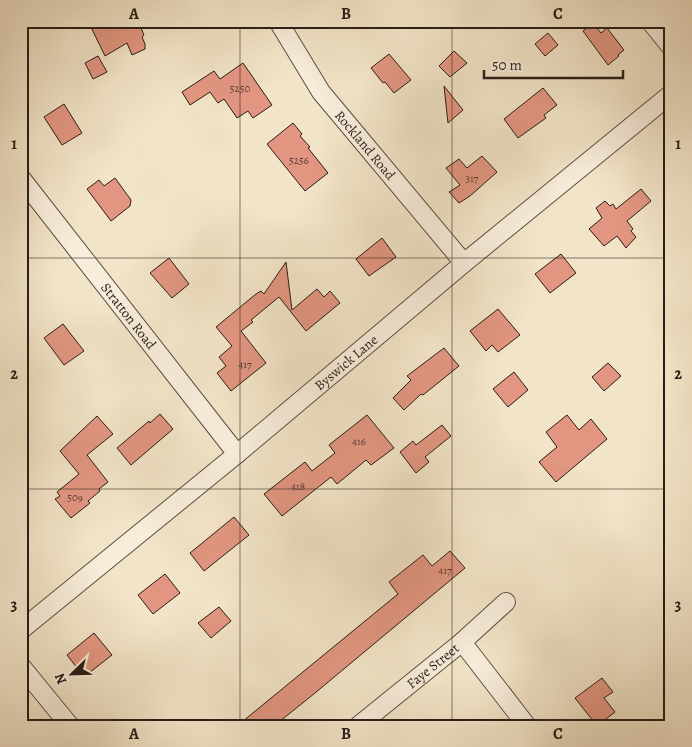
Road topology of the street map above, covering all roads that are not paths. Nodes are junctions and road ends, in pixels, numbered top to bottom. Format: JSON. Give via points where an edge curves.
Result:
{"nodes":[{"id":1,"x":278,"y":21,"type":"edge"},
{"id":2,"x":650,"y":21,"type":"edge"},
{"id":3,"x":671,"y":47,"type":"edge"},
{"id":4,"x":671,"y":94,"type":"edge"},
{"id":5,"x":21,"y":178,"type":"edge"},
{"id":6,"x":464,"y":263,"type":"junction"},
{"id":7,"x":237,"y":454,"type":"junction"},
{"id":8,"x":506,"y":602,"type":"dead end"},
{"id":9,"x":21,"y":630,"type":"edge"},
{"id":10,"x":462,"y":642,"type":"junction"},
{"id":11,"x":21,"y":666,"type":"edge"},
{"id":12,"x":70,"y":726,"type":"edge"},
{"id":13,"x":358,"y":726,"type":"edge"},
{"id":14,"x":527,"y":726,"type":"edge"}],
"edges":[{"from":1,"to":6,"type":"street","name":"Rockland Road","via":[[321,92]]},
{"from":2,"to":3,"type":"street"},
{"from":4,"to":6,"type":"street","name":"Byswick Lane"},
{"from":5,"to":7,"type":"street","name":"Stratton Road"},
{"from":6,"to":7,"type":"street","name":"Byswick Lane"},
{"from":7,"to":9,"type":"street","name":"Byswick Lane"},
{"from":8,"to":10,"type":"street","name":"Faye Street"},
{"from":10,"to":13,"type":"street","name":"Faye Street"},
{"from":10,"to":14,"type":"street"},
{"from":11,"to":12,"type":"street"}]}
